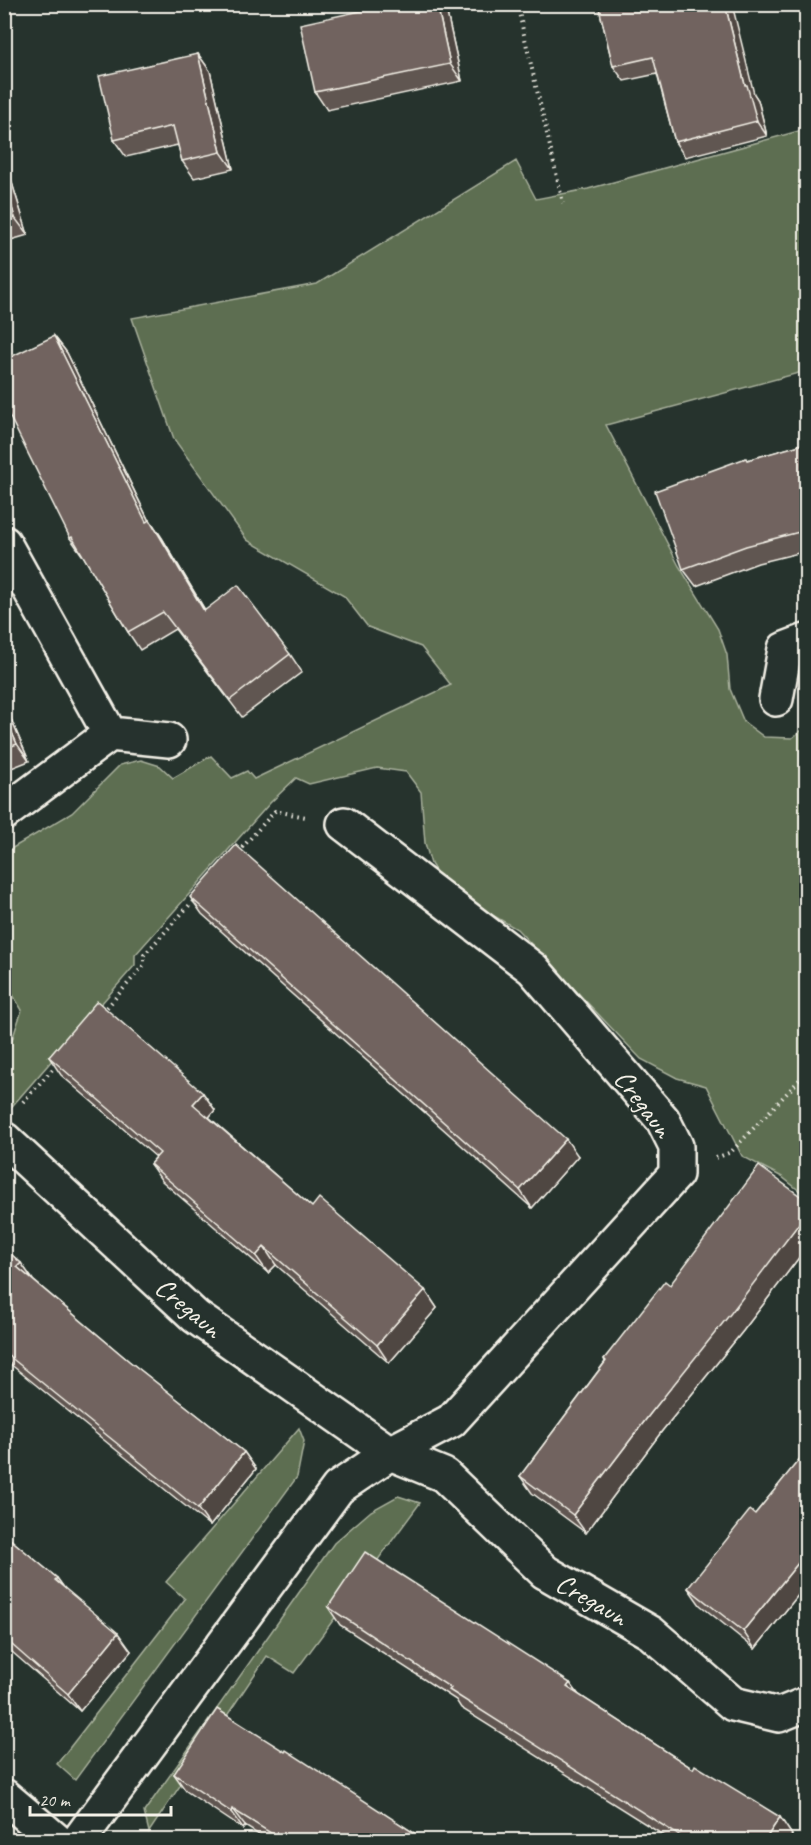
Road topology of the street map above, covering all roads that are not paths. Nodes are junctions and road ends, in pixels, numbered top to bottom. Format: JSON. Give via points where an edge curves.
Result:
{"nodes":[{"id":1,"x":4,"y":543,"type":"edge"},
{"id":2,"x":807,"y":641,"type":"edge"},
{"id":3,"x":776,"y":699,"type":"dead end"},
{"id":4,"x":110,"y":734,"type":"junction"},
{"id":5,"x":169,"y":740,"type":"dead end"},
{"id":6,"x":4,"y":813,"type":"edge"},
{"id":7,"x":344,"y":824,"type":"road end"},
{"id":8,"x":13,"y":1146,"type":"edge"},
{"id":9,"x":390,"y":1453,"type":"junction"},
{"id":10,"x":807,"y":1704,"type":"edge"},
{"id":11,"x":4,"y":1796,"type":"edge"},
{"id":12,"x":56,"y":1840,"type":"edge"},
{"id":13,"x":80,"y":1840,"type":"edge"}],
"edges":[{"from":1,"to":4,"type":"street"},
{"from":2,"to":3,"type":"street","via":[[785,649]]},
{"from":4,"to":5,"type":"street"},
{"from":4,"to":6,"type":"street"},
{"from":7,"to":9,"type":"street","name":"Cregaun","via":[[533,969],[663,1120],[676,1146],[675,1174],[451,1421]]},
{"from":8,"to":9,"type":"street","name":"Cregaun","via":[[196,1317]]},
{"from":9,"to":10,"type":"street","name":"Cregaun","via":[[444,1475],[544,1572],[651,1633],[733,1704],[778,1715]]},
{"from":9,"to":13,"type":"street","name":"Cregaun","via":[[338,1488]]},
{"from":11,"to":12,"type":"street"}]}
